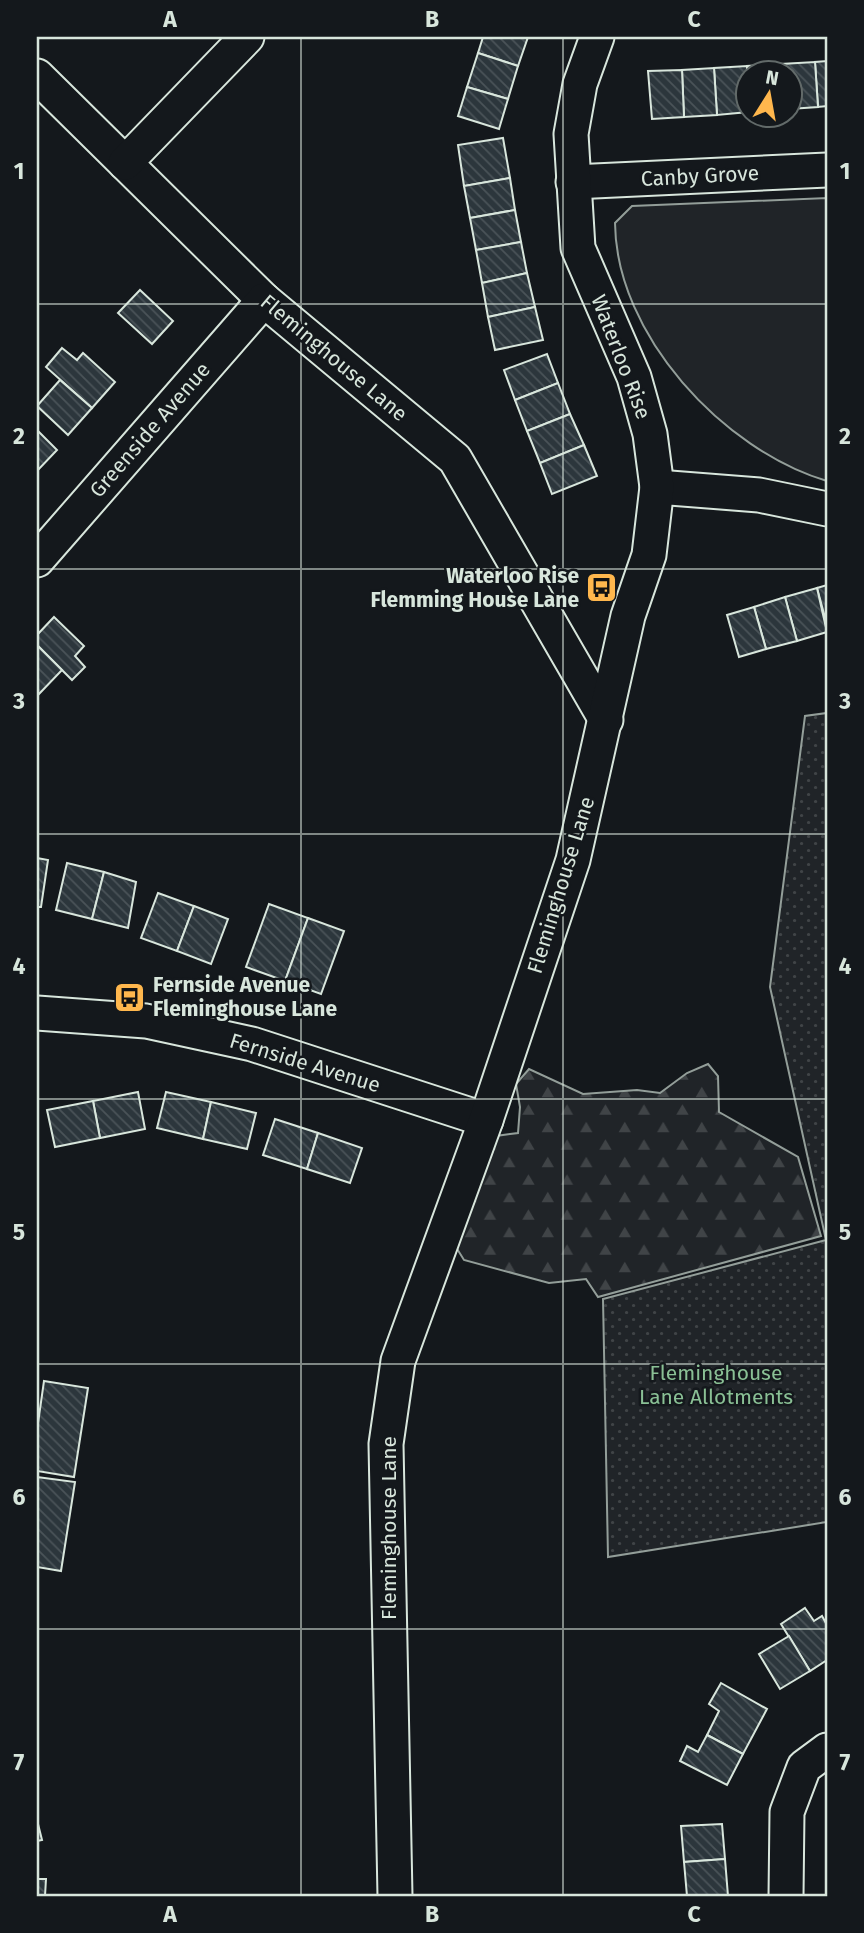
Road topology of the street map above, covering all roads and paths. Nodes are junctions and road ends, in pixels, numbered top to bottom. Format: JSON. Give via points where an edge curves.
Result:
{"nodes":[{"id":1,"x":247,"y":37,"type":"edge"},
{"id":2,"x":597,"y":37,"type":"edge"},
{"id":3,"x":37,"y":76,"type":"edge"},
{"id":4,"x":125,"y":163,"type":"junction"},
{"id":5,"x":827,"y":170,"type":"edge"},
{"id":6,"x":573,"y":182,"type":"junction"},
{"id":7,"x":264,"y":300,"type":"junction"},
{"id":8,"x":657,"y":487,"type":"junction"},
{"id":9,"x":827,"y":509,"type":"edge"},
{"id":10,"x":37,"y":560,"type":"edge"},
{"id":11,"x":606,"y":720,"type":"junction"},
{"id":12,"x":37,"y":1013,"type":"edge"},
{"id":13,"x":486,"y":1120,"type":"junction"},
{"id":14,"x":827,"y":1750,"type":"edge"},
{"id":15,"x":395,"y":1896,"type":"edge"},
{"id":16,"x":786,"y":1896,"type":"edge"}],
"edges":[{"from":1,"to":4,"type":"street"},
{"from":2,"to":6,"type":"street","name":"Waterloo Rise","via":[[580,84],[571,134]]},
{"from":3,"to":4,"type":"street","name":"Fleminghouse Lane"},
{"from":4,"to":7,"type":"street","name":"Fleminghouse Lane"},
{"from":5,"to":6,"type":"street","name":"Canby Grove"},
{"from":6,"to":8,"type":"street","name":"Waterloo Rise","via":[[578,248],[634,377],[650,434]]},
{"from":7,"to":10,"type":"street","name":"Greenside Avenue"},
{"from":7,"to":11,"type":"street","name":"Fleminghouse Lane","via":[[455,459]]},
{"from":8,"to":9,"type":"street","via":[[759,495]]},
{"from":8,"to":11,"type":"street","name":"Waterloo Rise","via":[[649,555],[628,616]]},
{"from":11,"to":13,"type":"street","name":"Fleminghouse Lane","via":[[573,860]]},
{"from":12,"to":13,"type":"street","name":"Fernside Avenue","via":[[146,1021],[252,1044]]},
{"from":13,"to":15,"type":"street","name":"Fleminghouse Lane","via":[[398,1361],[386,1444]]},
{"from":14,"to":16,"type":"street","via":[[804,1767],[787,1812]]}]}
